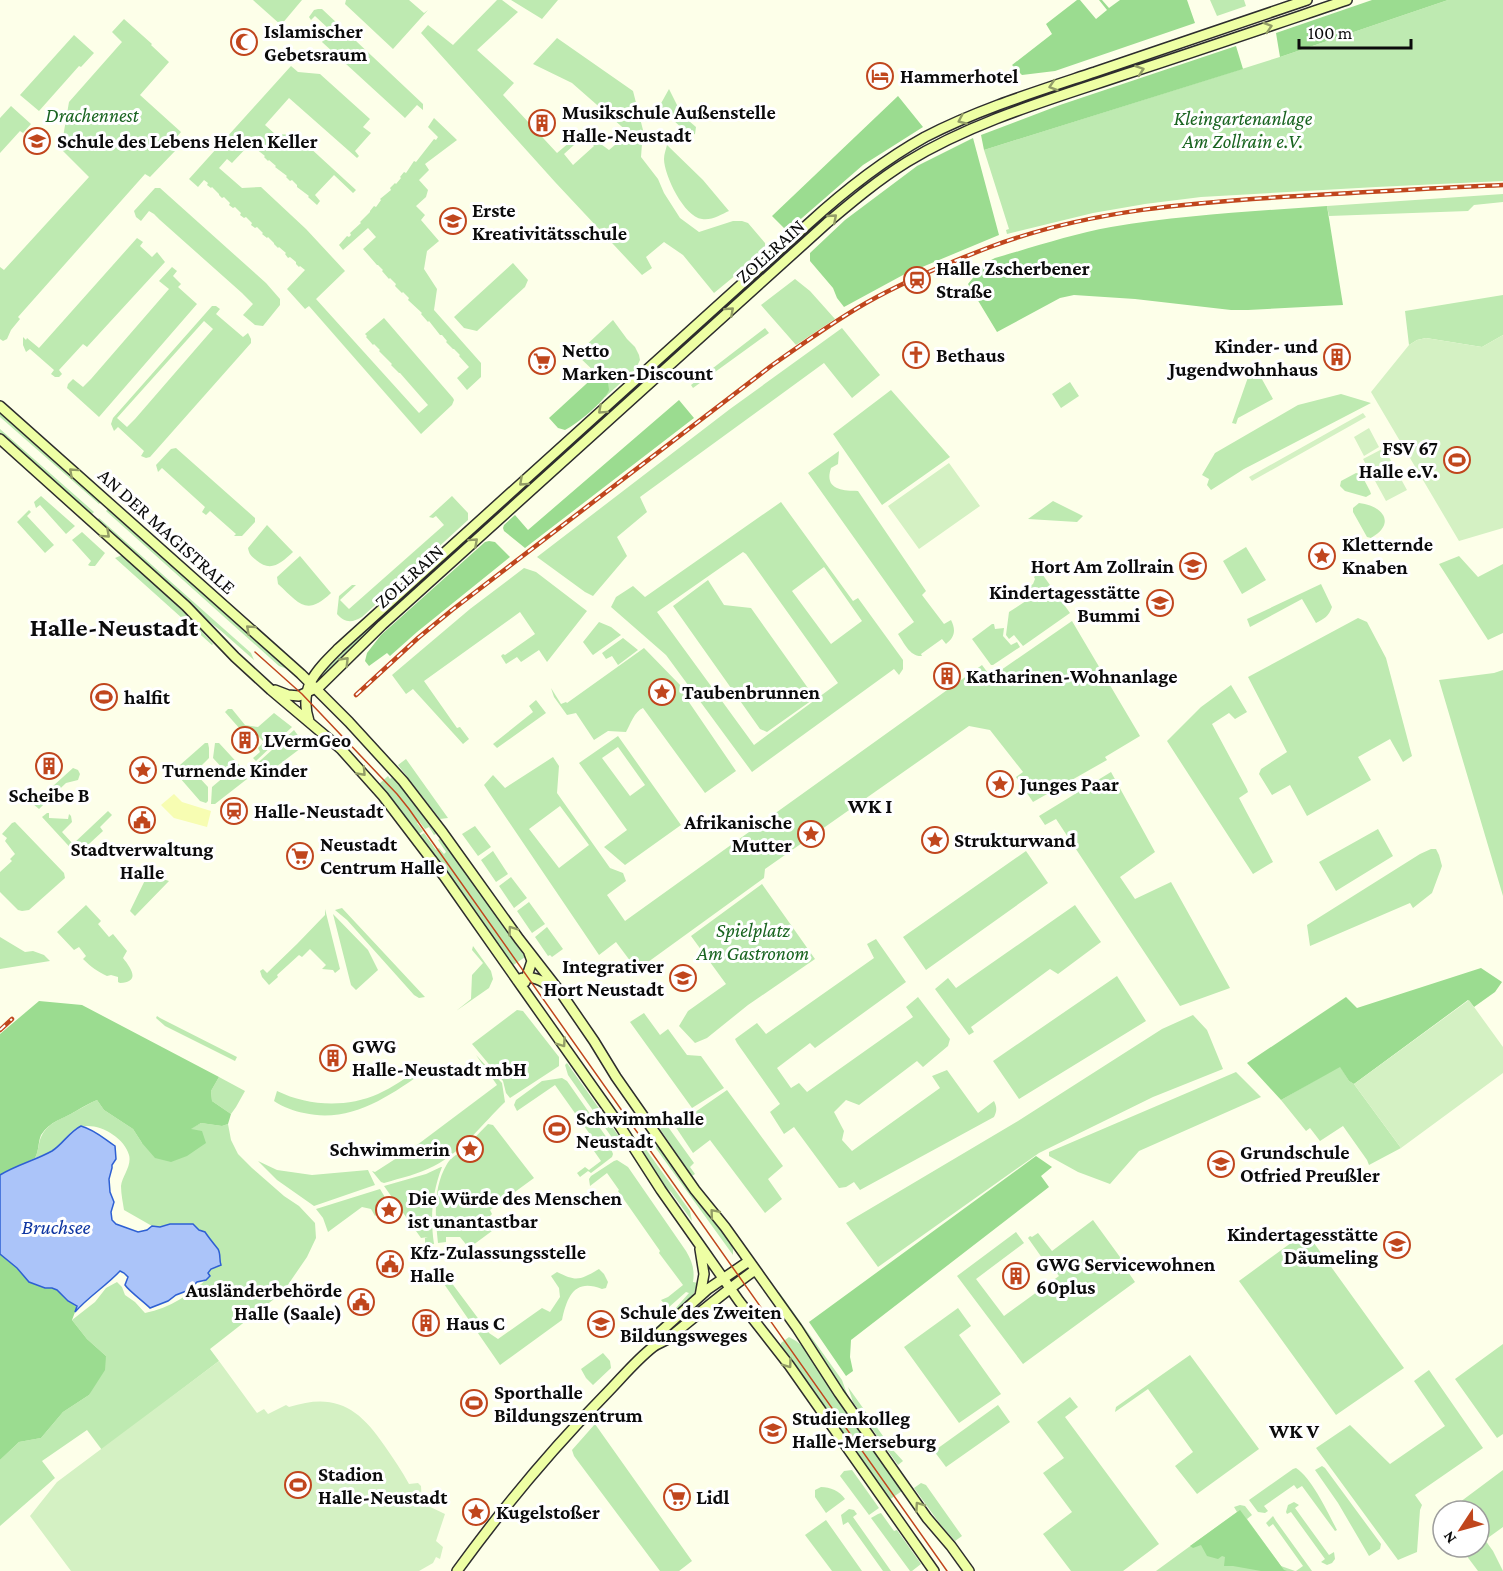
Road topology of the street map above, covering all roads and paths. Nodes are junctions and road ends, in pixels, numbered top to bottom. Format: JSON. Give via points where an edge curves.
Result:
{"nodes":[{"id":1,"x":1307,"y":0,"type":"edge"},
{"id":2,"x":1347,"y":0,"type":"edge"},
{"id":3,"x":1208,"y":34,"type":"junction"},
{"id":4,"x":1212,"y":45,"type":"junction"},
{"id":5,"x":0,"y":406,"type":"edge"},
{"id":6,"x":0,"y":439,"type":"edge"},
{"id":7,"x":316,"y":670,"type":"junction"},
{"id":8,"x":301,"y":675,"type":"junction"},
{"id":9,"x":265,"y":685,"type":"junction"},
{"id":10,"x":311,"y":688,"type":"junction"},
{"id":11,"x":309,"y":722,"type":"junction"},
{"id":12,"x":527,"y":950,"type":"junction"},
{"id":13,"x":528,"y":977,"type":"junction"},
{"id":14,"x":520,"y":984,"type":"junction"},
{"id":15,"x":561,"y":993,"type":"junction"},
{"id":16,"x":702,"y":1248,"type":"junction"},
{"id":17,"x":749,"y":1261,"type":"junction"},
{"id":18,"x":755,"y":1270,"type":"junction"},
{"id":19,"x":735,"y":1271,"type":"junction"},
{"id":20,"x":723,"y":1278,"type":"junction"},
{"id":21,"x":730,"y":1288,"type":"junction"},
{"id":22,"x":700,"y":1296,"type":"junction"},
{"id":23,"x":654,"y":1346,"type":"junction"},
{"id":24,"x":457,"y":1571,"type":"edge"},
{"id":25,"x":934,"y":1571,"type":"edge"},
{"id":26,"x":969,"y":1571,"type":"edge"}],
"edges":[{"from":1,"to":3,"type":"main road","name":"ZOLLRAIN"},
{"from":4,"to":2,"type":"main road","name":"ZOLLRAIN","one_way":true},
{"from":3,"to":4,"type":"main road"},
{"from":3,"to":7,"type":"main road","name":"ZOLLRAIN","one_way":true,"via":[[977,113],[884,162],[808,224]]},
{"from":10,"to":4,"type":"main road","name":"ZOLLRAIN","one_way":true,"via":[[326,680],[382,625],[866,190],[907,162],[979,126]]},
{"from":8,"to":5,"type":"main road","name":"AN DER MAGISTRALE","one_way":true},
{"from":6,"to":9,"type":"main road","one_way":true,"via":[[186,606]]},
{"from":7,"to":8,"type":"main road","name":"ZOLLRAIN"},
{"from":7,"to":10,"type":"main road","name":"ZOLLRAIN"},
{"from":8,"to":10,"type":"main road","name":"AN DER MAGISTRALE"},
{"from":9,"to":10,"type":"main road","via":[[293,696]]},
{"from":9,"to":11,"type":"main road"},
{"from":10,"to":11,"type":"main road","via":[[306,708]]},
{"from":12,"to":10,"type":"main road","name":"AN DER MAGISTRALE","one_way":true,"via":[[403,781],[350,722]]},
{"from":11,"to":14,"type":"main road","one_way":true,"via":[[341,749],[383,796]]},
{"from":12,"to":13,"type":"main road","via":[[532,961]]},
{"from":12,"to":15,"type":"main road","name":"AN DER MAGISTRALE"},
{"from":13,"to":14,"type":"main road"},
{"from":13,"to":15,"type":"main road","name":"AN DER MAGISTRALE"},
{"from":14,"to":16,"type":"main road","one_way":true},
{"from":17,"to":15,"type":"main road","name":"AN DER MAGISTRALE","one_way":true,"via":[[695,1190]]},
{"from":16,"to":19,"type":"main road"},
{"from":16,"to":20,"type":"main road"},
{"from":16,"to":22,"type":"main road","via":[[704,1274]]},
{"from":17,"to":18,"type":"main road","name":"AN DER MAGISTRALE"},
{"from":17,"to":19,"type":"main road"},
{"from":18,"to":19,"type":"main road"},
{"from":18,"to":21,"type":"main road"},
{"from":26,"to":18,"type":"main road","name":"AN DER MAGISTRALE","one_way":true,"via":[[927,1518]]},
{"from":19,"to":20,"type":"main road"},
{"from":20,"to":21,"type":"main road"},
{"from":20,"to":22,"type":"main road"},
{"from":21,"to":23,"type":"main road"},
{"from":21,"to":25,"type":"main road","one_way":true},
{"from":22,"to":23,"type":"main road","via":[[659,1333]]},
{"from":23,"to":24,"type":"main road","via":[[555,1448]]}]}
